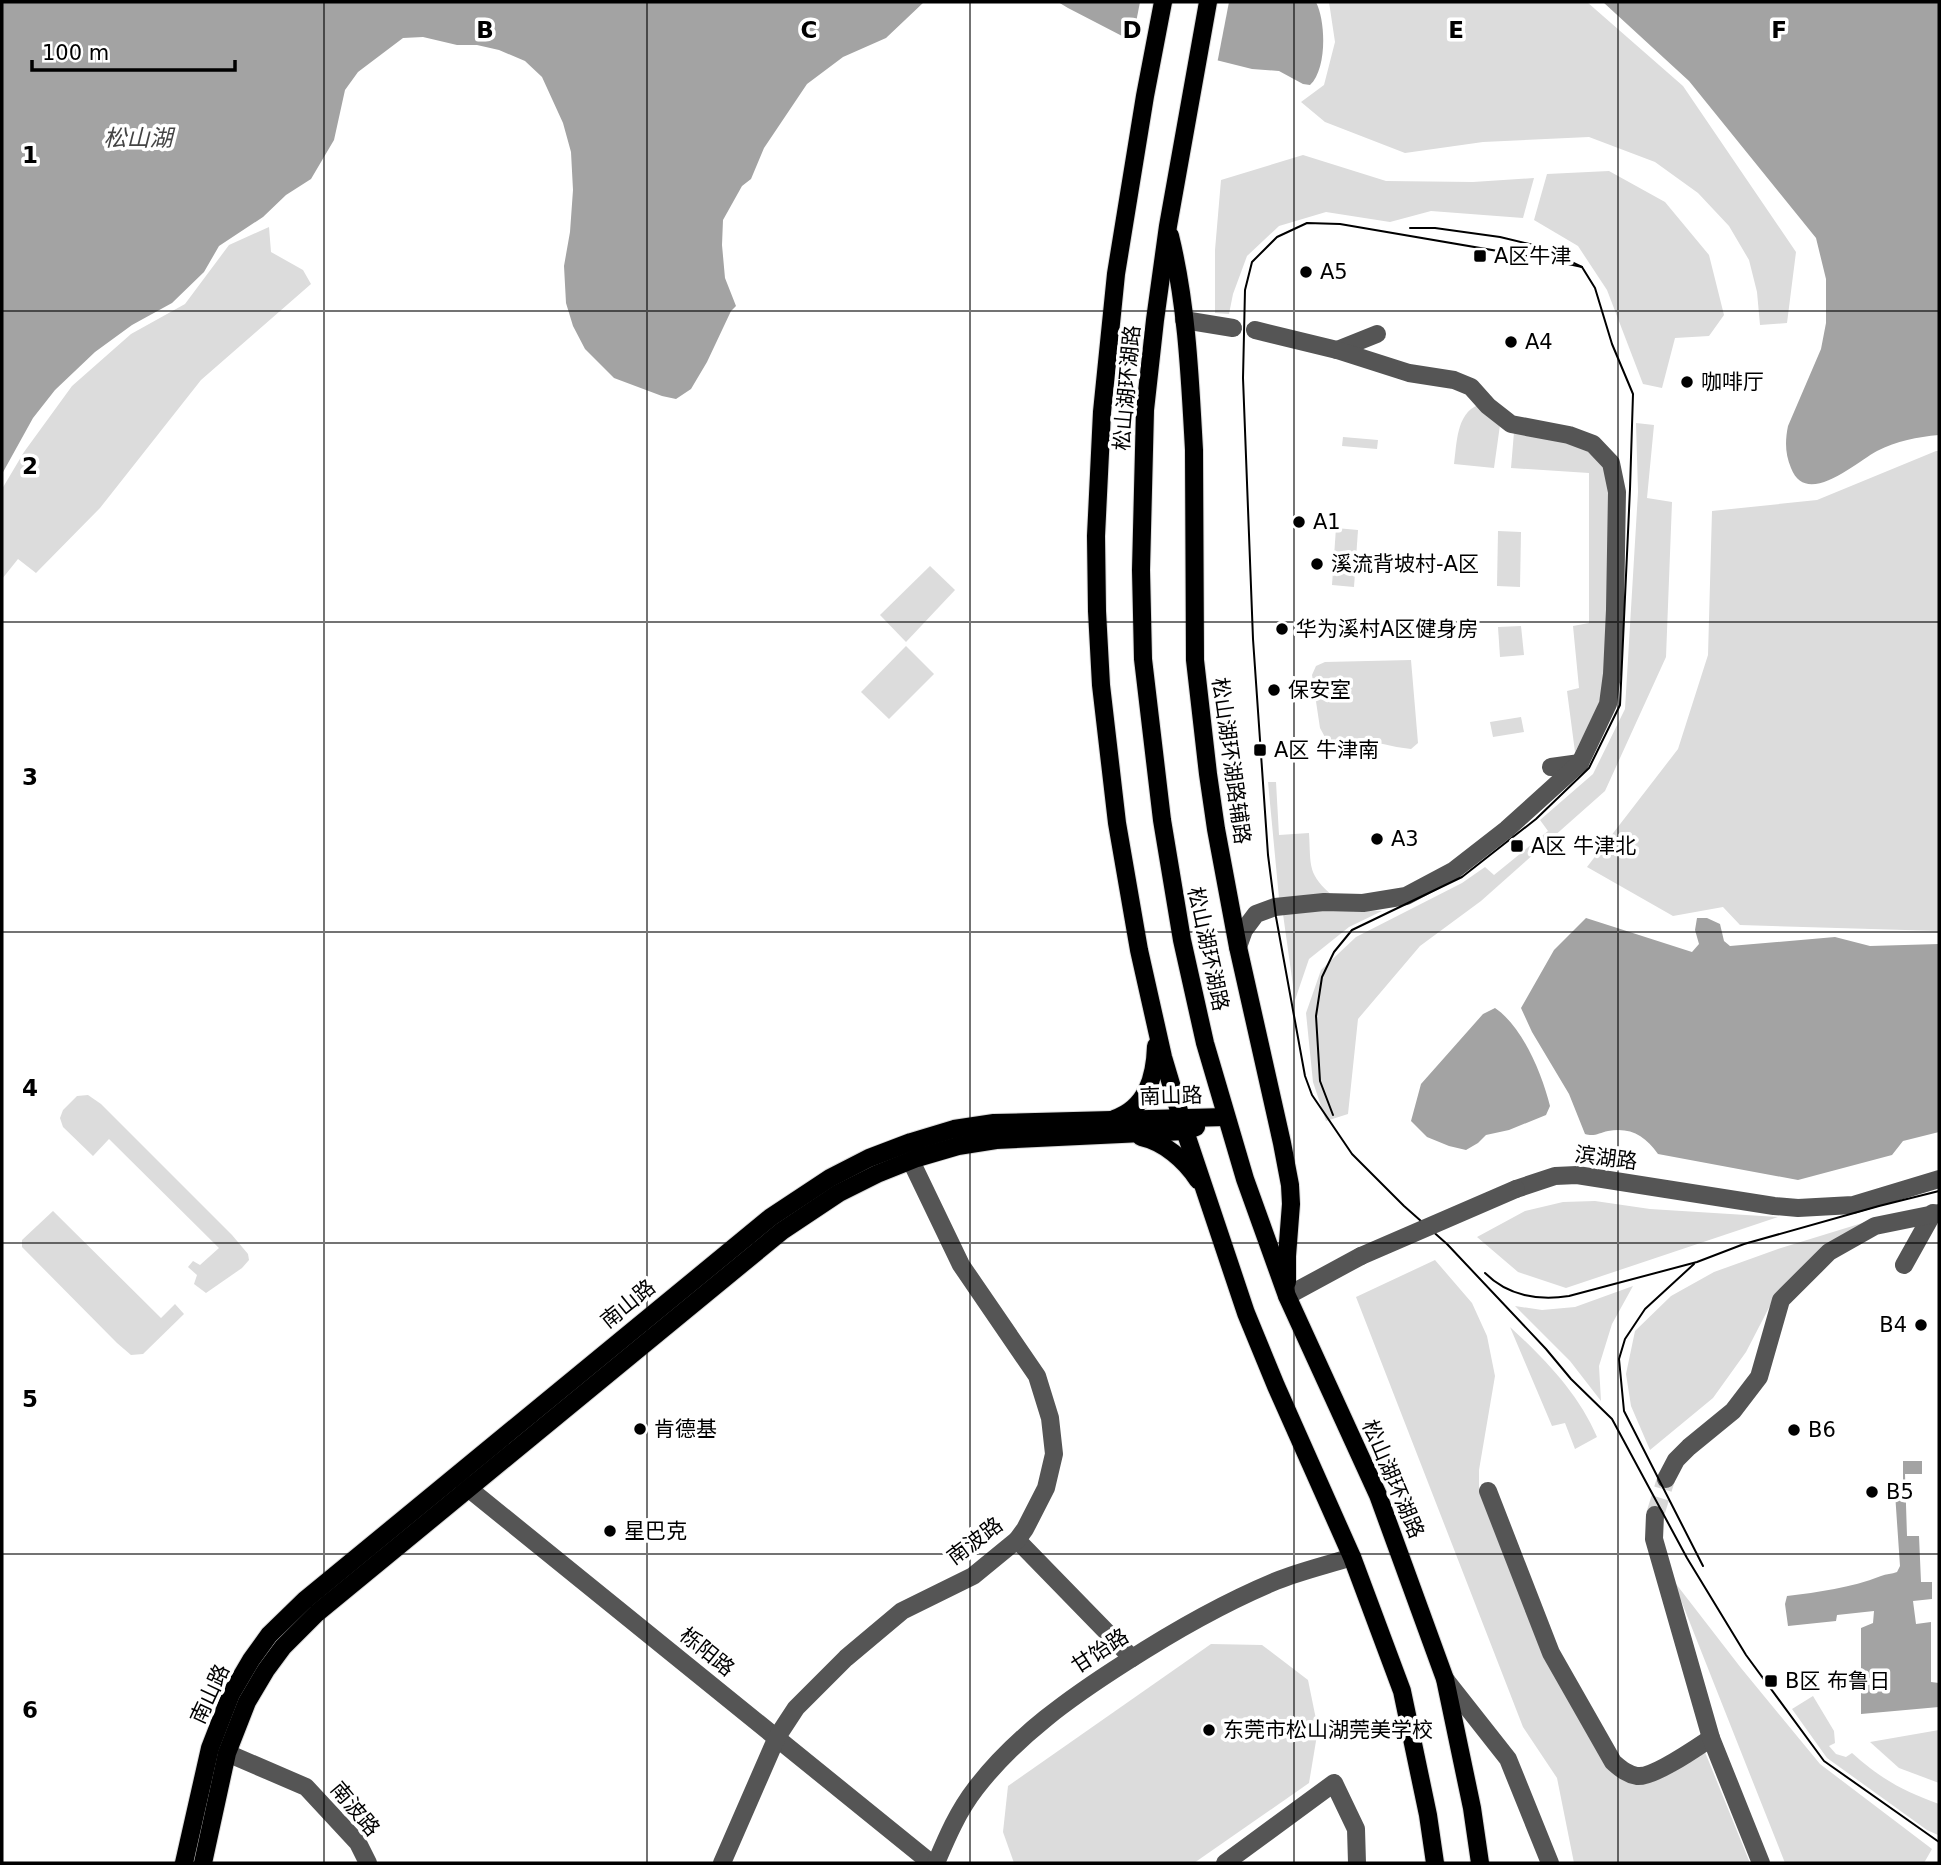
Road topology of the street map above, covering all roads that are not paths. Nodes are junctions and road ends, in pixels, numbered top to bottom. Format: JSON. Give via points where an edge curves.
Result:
{"nodes":[{"id":1,"x":1163,"y":2,"type":"edge"},
{"id":2,"x":1208,"y":2,"type":"edge"},
{"id":3,"x":1168,"y":226,"type":"junction"},
{"id":4,"x":1184,"y":320,"type":"junction"},
{"id":5,"x":1233,"y":328,"type":"dead end"},
{"id":6,"x":1255,"y":330,"type":"dead end"},
{"id":7,"x":1377,"y":334,"type":"dead end"},
{"id":8,"x":1337,"y":350,"type":"junction"},
{"id":9,"x":1580,"y":763,"type":"junction"},
{"id":10,"x":1551,"y":767,"type":"dead end"},
{"id":11,"x":1238,"y":947,"type":"junction"},
{"id":12,"x":1157,"y":1028,"type":"junction"},
{"id":13,"x":1226,"y":1117,"type":"junction"},
{"id":14,"x":1111,"y":1120,"type":"junction"},
{"id":15,"x":1183,"y":1125,"type":"junction"},
{"id":16,"x":1124,"y":1135,"type":"junction"},
{"id":17,"x":911,"y":1161,"type":"junction"},
{"id":18,"x":1939,"y":1179,"type":"edge"},
{"id":19,"x":1204,"y":1191,"type":"junction"},
{"id":20,"x":1936,"y":1213,"type":"edge"},
{"id":21,"x":1904,"y":1265,"type":"dead end"},
{"id":22,"x":1287,"y":1296,"type":"junction"},
{"id":23,"x":1666,"y":1479,"type":"tunnel mouth"},
{"id":24,"x":463,"y":1481,"type":"junction"},
{"id":25,"x":1488,"y":1491,"type":"dead end"},
{"id":26,"x":1655,"y":1515,"type":"tunnel mouth"},
{"id":27,"x":1017,"y":1541,"type":"junction"},
{"id":28,"x":1352,"y":1557,"type":"junction"},
{"id":29,"x":1132,"y":1658,"type":"junction"},
{"id":30,"x":1446,"y":1679,"type":"junction"},
{"id":31,"x":777,"y":1737,"type":"junction"},
{"id":32,"x":1711,"y":1738,"type":"junction"},
{"id":33,"x":227,"y":1753,"type":"junction"},
{"id":34,"x":184,"y":1863,"type":"edge"},
{"id":35,"x":203,"y":1863,"type":"edge"},
{"id":36,"x":368,"y":1863,"type":"edge"},
{"id":37,"x":723,"y":1863,"type":"edge"},
{"id":38,"x":931,"y":1863,"type":"edge"},
{"id":39,"x":936,"y":1863,"type":"edge"},
{"id":40,"x":1225,"y":1863,"type":"edge"},
{"id":41,"x":1357,"y":1863,"type":"edge"},
{"id":42,"x":1435,"y":1863,"type":"edge"},
{"id":43,"x":1480,"y":1863,"type":"edge"},
{"id":44,"x":1550,"y":1863,"type":"edge"},
{"id":45,"x":1761,"y":1863,"type":"edge"}],
"edges":[{"from":1,"to":12,"type":"main road","name":"松山湖环湖路","via":[[1116,274],[1103,398],[1096,536],[1101,685],[1117,823]]},
{"from":2,"to":3,"type":"main road","name":"松山湖环湖路"},
{"from":3,"to":4,"type":"main road","name":"松山湖环湖路辅路"},
{"from":3,"to":13,"type":"main road","name":"松山湖环湖路","via":[[1145,410],[1143,659],[1182,940]]},
{"from":4,"to":5,"type":"street"},
{"from":4,"to":11,"type":"main road","name":"松山湖环湖路辅路","via":[[1194,450],[1195,660],[1214,815]]},
{"from":6,"to":8,"type":"street"},
{"from":7,"to":8,"type":"street"},
{"from":8,"to":9,"type":"street","via":[[1471,387],[1511,424],[1593,444],[1611,463],[1617,492],[1612,674],[1608,704]]},
{"from":9,"to":10,"type":"street"},
{"from":9,"to":11,"type":"street","via":[[1453,872],[1406,896],[1363,903],[1275,906],[1256,914]]},
{"from":11,"to":22,"type":"main road","name":"松山湖环湖路辅路","via":[[1290,1185]]},
{"from":12,"to":14,"type":"main road","via":[[1156,1060],[1147,1091],[1135,1108]]},
{"from":12,"to":15,"type":"main road","name":"松山湖环湖路"},
{"from":13,"to":15,"type":"main road","name":"南山路"},
{"from":13,"to":22,"type":"main road","name":"松山湖环湖路"},
{"from":14,"to":15,"type":"main road","name":"南山路"},
{"from":14,"to":24,"type":"main road","name":"南山路","via":[[994,1123],[954,1129],[869,1158],[830,1178],[771,1217]]},
{"from":15,"to":16,"type":"main road","name":"南山路"},
{"from":15,"to":19,"type":"main road","name":"松山湖环湖路"},
{"from":16,"to":17,"type":"main road","name":"南山路","via":[[996,1140]]},
{"from":16,"to":19,"type":"main road","via":[[1165,1147]]},
{"from":17,"to":24,"type":"main road","name":"南山路","via":[[839,1193],[782,1231]]},
{"from":17,"to":27,"type":"street","name":"南波路","via":[[961,1265],[1037,1376],[1050,1418],[1054,1454],[1046,1488]]},
{"from":18,"to":22,"type":"street","name":"滨湖路","bridge":true,"via":[[1853,1205],[1812,1208],[1577,1175],[1555,1176],[1361,1256]]},
{"from":19,"to":28,"type":"main road","name":"松山湖环湖路","via":[[1246,1313]]},
{"from":20,"to":21,"type":"street"},
{"from":20,"to":23,"type":"street","via":[[1875,1226],[1829,1252],[1781,1300],[1749,1399],[1689,1447]]},
{"from":22,"to":30,"type":"main road","name":"松山湖环湖路","via":[[1378,1495]]},
{"from":24,"to":31,"type":"street","name":"栎阳路"},
{"from":24,"to":33,"type":"main road","name":"南山路","via":[[283,1647],[247,1702]]},
{"from":24,"to":34,"type":"main road","name":"南山路","via":[[305,1600],[269,1635],[231,1694],[210,1748]]},
{"from":25,"to":32,"type":"street","via":[[1551,1653],[1613,1762],[1640,1777]]},
{"from":26,"to":32,"type":"street","via":[[1654,1539]]},
{"from":27,"to":29,"type":"street"},
{"from":27,"to":31,"type":"street","name":"南波路","via":[[973,1576],[902,1611],[796,1708]]},
{"from":28,"to":29,"type":"street","name":"甘饴路","via":[[1278,1581],[1219,1607]]},
{"from":28,"to":42,"type":"main road","name":"松山湖环湖路","via":[[1402,1691]]},
{"from":29,"to":39,"type":"street","name":"甘饴路","via":[[1077,1693],[992,1769],[962,1808]]},
{"from":30,"to":43,"type":"main road","name":"松山湖环湖路"},
{"from":30,"to":44,"type":"street","via":[[1508,1759]]},
{"from":31,"to":37,"type":"street","name":"南波路"},
{"from":31,"to":38,"type":"street","name":"栎阳路"},
{"from":32,"to":45,"type":"street"},
{"from":33,"to":35,"type":"main road","name":"南山路"},
{"from":33,"to":36,"type":"street","name":"南波路","via":[[306,1787],[358,1843]]},
{"from":40,"to":41,"type":"street","via":[[1334,1783],[1356,1829]]}]}
